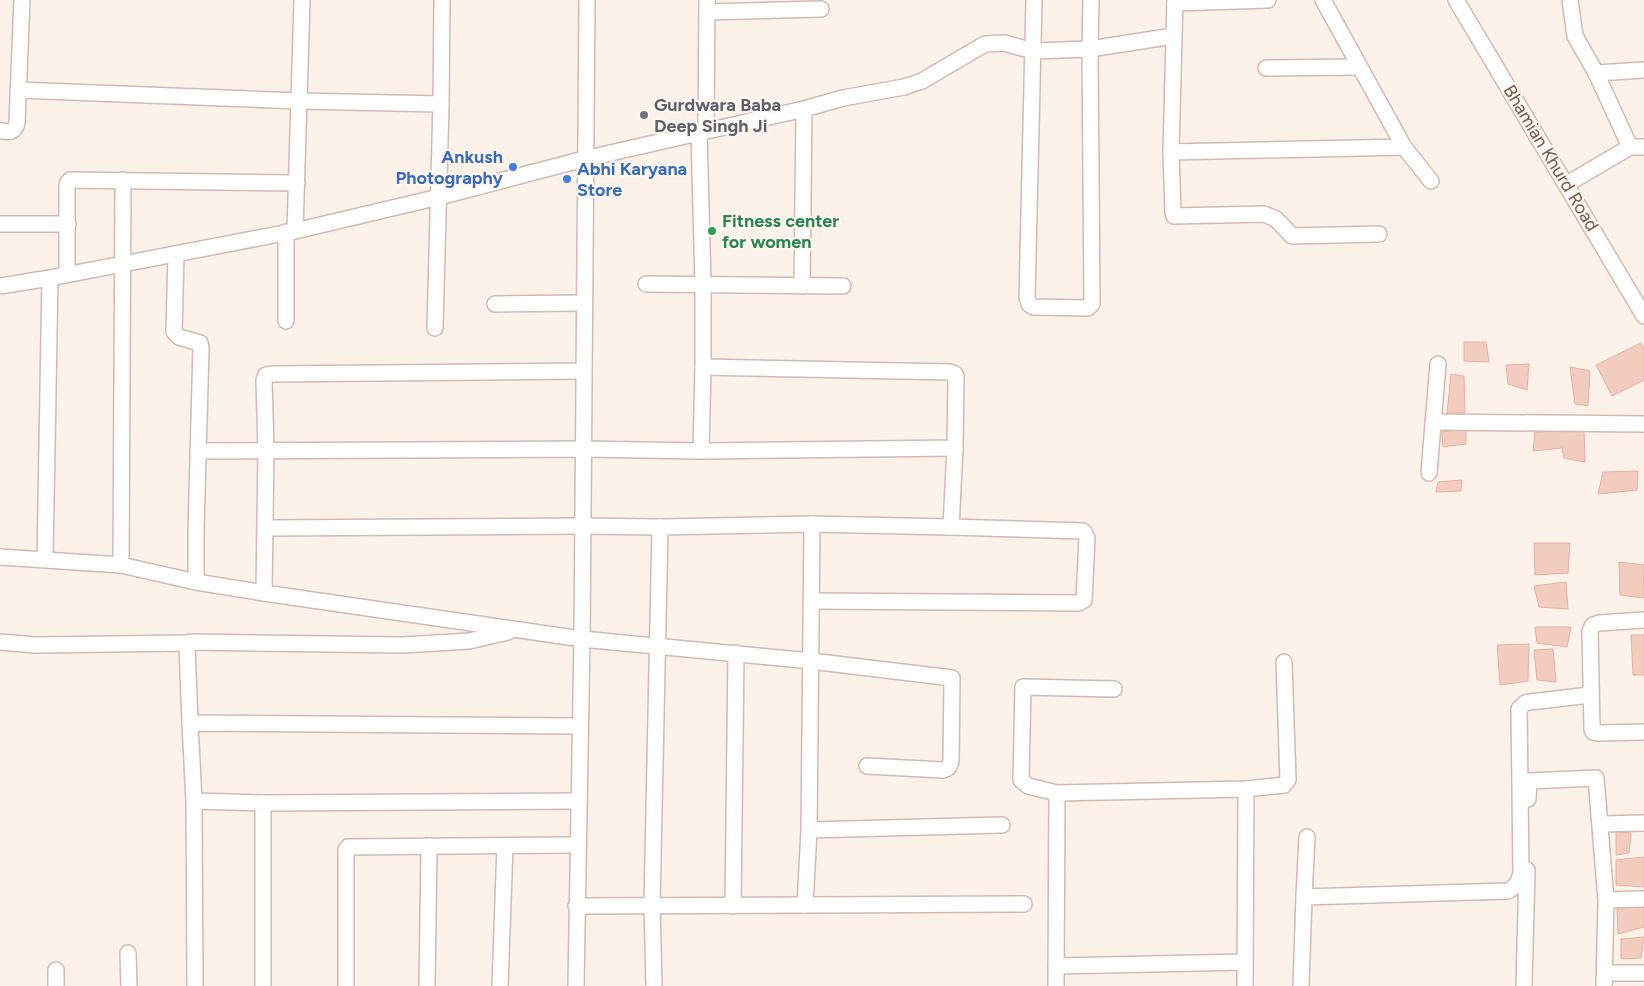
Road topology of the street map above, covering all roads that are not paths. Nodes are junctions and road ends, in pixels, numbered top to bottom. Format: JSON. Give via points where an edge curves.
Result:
{"nodes":[{"id":1,"x":22,"y":0,"type":"edge"},
{"id":2,"x":302,"y":0,"type":"edge"},
{"id":3,"x":442,"y":0,"type":"edge"},
{"id":4,"x":586,"y":0,"type":"edge"},
{"id":5,"x":1034,"y":0,"type":"edge"},
{"id":6,"x":1091,"y":0,"type":"edge"},
{"id":7,"x":1268,"y":0,"type":"edge"},
{"id":8,"x":1323,"y":0,"type":"edge"},
{"id":9,"x":1456,"y":0,"type":"edge"},
{"id":10,"x":1570,"y":0,"type":"edge"},
{"id":11,"x":1175,"y":1,"type":"edge"},
{"id":12,"x":707,"y":6,"type":"edge"},
{"id":13,"x":821,"y":9,"type":"dead end"},
{"id":14,"x":1174,"y":36,"type":"junction"},
{"id":15,"x":1090,"y":49,"type":"junction"},
{"id":16,"x":1033,"y":51,"type":"junction"},
{"id":17,"x":1359,"y":67,"type":"junction"},
{"id":18,"x":1266,"y":68,"type":"dead end"},
{"id":19,"x":1644,"y":70,"type":"edge"},
{"id":20,"x":1596,"y":73,"type":"junction"},
{"id":21,"x":18,"y":90,"type":"junction"},
{"id":22,"x":299,"y":101,"type":"junction"},
{"id":23,"x":441,"y":104,"type":"junction"},
{"id":24,"x":804,"y":109,"type":"junction"},
{"id":25,"x":0,"y":132,"type":"edge"},
{"id":26,"x":702,"y":132,"type":"junction"},
{"id":27,"x":1404,"y":147,"type":"junction"},
{"id":28,"x":1637,"y":147,"type":"edge"},
{"id":29,"x":1172,"y":152,"type":"junction"},
{"id":30,"x":584,"y":159,"type":"junction"},
{"id":31,"x":122,"y":180,"type":"junction"},
{"id":32,"x":1430,"y":181,"type":"dead end"},
{"id":33,"x":297,"y":183,"type":"junction"},
{"id":34,"x":1567,"y":184,"type":"junction"},
{"id":35,"x":439,"y":196,"type":"junction"},
{"id":36,"x":0,"y":224,"type":"edge"},
{"id":37,"x":68,"y":224,"type":"junction"},
{"id":38,"x":291,"y":232,"type":"junction"},
{"id":39,"x":1379,"y":234,"type":"dead end"},
{"id":40,"x":176,"y":254,"type":"junction"},
{"id":41,"x":122,"y":264,"type":"junction"},
{"id":42,"x":67,"y":274,"type":"junction"},
{"id":43,"x":50,"y":278,"type":"junction"},
{"id":44,"x":646,"y":284,"type":"dead end"},
{"id":45,"x":703,"y":284,"type":"junction"},
{"id":46,"x":0,"y":286,"type":"edge"},
{"id":47,"x":802,"y":286,"type":"junction"},
{"id":48,"x":843,"y":286,"type":"dead end"},
{"id":49,"x":584,"y":303,"type":"junction"},
{"id":50,"x":495,"y":304,"type":"dead end"},
{"id":51,"x":1644,"y":316,"type":"edge"},
{"id":52,"x":286,"y":321,"type":"dead end"},
{"id":53,"x":435,"y":328,"type":"dead end"},
{"id":54,"x":1438,"y":364,"type":"dead end"},
{"id":55,"x":703,"y":367,"type":"junction"},
{"id":56,"x":583,"y":371,"type":"junction"},
{"id":57,"x":1433,"y":422,"type":"junction"},
{"id":58,"x":1644,"y":424,"type":"edge"},
{"id":59,"x":955,"y":448,"type":"junction"},
{"id":60,"x":583,"y":449,"type":"junction"},
{"id":61,"x":266,"y":450,"type":"junction"},
{"id":62,"x":198,"y":451,"type":"junction"},
{"id":63,"x":701,"y":451,"type":"junction"},
{"id":64,"x":1429,"y":473,"type":"dead end"},
{"id":65,"x":812,"y":524,"type":"junction"},
{"id":66,"x":582,"y":526,"type":"junction"},
{"id":67,"x":660,"y":527,"type":"junction"},
{"id":68,"x":951,"y":527,"type":"junction"},
{"id":69,"x":265,"y":528,"type":"junction"},
{"id":70,"x":0,"y":557,"type":"edge"},
{"id":71,"x":45,"y":559,"type":"junction"},
{"id":72,"x":121,"y":565,"type":"junction"},
{"id":73,"x":196,"y":582,"type":"junction"},
{"id":74,"x":264,"y":593,"type":"junction"},
{"id":75,"x":812,"y":601,"type":"junction"},
{"id":76,"x":1644,"y":620,"type":"edge"},
{"id":77,"x":516,"y":629,"type":"junction"},
{"id":78,"x":582,"y":639,"type":"junction"},
{"id":79,"x":0,"y":642,"type":"edge"},
{"id":80,"x":189,"y":644,"type":"junction"},
{"id":81,"x":657,"y":646,"type":"junction"},
{"id":82,"x":736,"y":653,"type":"junction"},
{"id":83,"x":811,"y":661,"type":"junction"},
{"id":84,"x":1284,"y":662,"type":"dead end"},
{"id":85,"x":1114,"y":689,"type":"dead end"},
{"id":86,"x":1590,"y":695,"type":"junction"},
{"id":87,"x":190,"y":723,"type":"junction"},
{"id":88,"x":580,"y":726,"type":"junction"},
{"id":89,"x":1644,"y":732,"type":"edge"},
{"id":90,"x":867,"y":766,"type":"dead end"},
{"id":91,"x":1246,"y":789,"type":"junction"},
{"id":92,"x":1057,"y":793,"type":"junction"},
{"id":93,"x":578,"y":800,"type":"junction"},
{"id":94,"x":194,"y":801,"type":"junction"},
{"id":95,"x":263,"y":803,"type":"junction"},
{"id":96,"x":1644,"y":823,"type":"edge"},
{"id":97,"x":1600,"y":824,"type":"junction"},
{"id":98,"x":1002,"y":825,"type":"dead end"},
{"id":99,"x":809,"y":830,"type":"junction"},
{"id":100,"x":1307,"y":836,"type":"dead end"},
{"id":101,"x":577,"y":845,"type":"junction"},
{"id":102,"x":429,"y":846,"type":"junction"},
{"id":103,"x":505,"y":846,"type":"junction"},
{"id":104,"x":1304,"y":896,"type":"junction"},
{"id":105,"x":1644,"y":898,"type":"edge"},
{"id":106,"x":1606,"y":900,"type":"junction"},
{"id":107,"x":1024,"y":904,"type":"dead end"},
{"id":108,"x":652,"y":905,"type":"junction"},
{"id":109,"x":805,"y":905,"type":"junction"},
{"id":110,"x":576,"y":906,"type":"junction"},
{"id":111,"x":733,"y":906,"type":"junction"},
{"id":112,"x":128,"y":953,"type":"dead end"},
{"id":113,"x":1245,"y":962,"type":"junction"},
{"id":114,"x":1056,"y":966,"type":"junction"},
{"id":115,"x":56,"y":970,"type":"dead end"},
{"id":116,"x":1644,"y":973,"type":"edge"},
{"id":117,"x":1604,"y":980,"type":"edge"},
{"id":118,"x":56,"y":986,"type":"edge"},
{"id":119,"x":129,"y":986,"type":"edge"},
{"id":120,"x":195,"y":986,"type":"edge"},
{"id":121,"x":263,"y":986,"type":"edge"},
{"id":122,"x":346,"y":986,"type":"edge"},
{"id":123,"x":427,"y":986,"type":"edge"},
{"id":124,"x":500,"y":986,"type":"edge"},
{"id":125,"x":576,"y":986,"type":"edge"},
{"id":126,"x":654,"y":986,"type":"edge"},
{"id":127,"x":1056,"y":986,"type":"edge"},
{"id":128,"x":1245,"y":986,"type":"edge"},
{"id":129,"x":1301,"y":986,"type":"edge"},
{"id":130,"x":1524,"y":986,"type":"edge"}],
"edges":[{"from":1,"to":21,"type":"street"},
{"from":2,"to":22,"type":"street"},
{"from":3,"to":23,"type":"street"},
{"from":4,"to":30,"type":"street"},
{"from":5,"to":16,"type":"street"},
{"from":6,"to":15,"type":"street"},
{"from":7,"to":11,"type":"street"},
{"from":8,"to":17,"type":"street"},
{"from":9,"to":34,"type":"street","name":"Bhamian Khurd Road"},
{"from":10,"to":20,"type":"street","via":[[1575,36]]},
{"from":11,"to":14,"type":"street"},
{"from":12,"to":13,"type":"street"},
{"from":12,"to":26,"type":"street"},
{"from":14,"to":15,"type":"street"},
{"from":14,"to":29,"type":"street"},
{"from":15,"to":16,"type":"street"},
{"from":15,"to":16,"type":"street","via":[[1092,304],[1088,308],[1033,307],[1027,298]]},
{"from":16,"to":24,"type":"street","via":[[1004,43],[985,44],[916,83]]},
{"from":17,"to":18,"type":"street"},
{"from":17,"to":27,"type":"street"},
{"from":19,"to":20,"type":"street"},
{"from":20,"to":28,"type":"street"},
{"from":21,"to":22,"type":"street"},
{"from":21,"to":25,"type":"street","via":[[16,127],[12,131]]},
{"from":22,"to":23,"type":"street"},
{"from":22,"to":33,"type":"street"},
{"from":23,"to":35,"type":"street"},
{"from":24,"to":26,"type":"street"},
{"from":24,"to":47,"type":"street"},
{"from":26,"to":30,"type":"street"},
{"from":26,"to":45,"type":"street"},
{"from":27,"to":29,"type":"street"},
{"from":27,"to":32,"type":"street"},
{"from":28,"to":34,"type":"street"},
{"from":29,"to":39,"type":"street","via":[[1173,212],[1176,216],[1264,214],[1276,219],[1292,236]]},
{"from":30,"to":35,"type":"street"},
{"from":30,"to":49,"type":"street"},
{"from":31,"to":33,"type":"street"},
{"from":31,"to":37,"type":"street","via":[[69,180]]},
{"from":31,"to":41,"type":"street"},
{"from":33,"to":38,"type":"street"},
{"from":34,"to":51,"type":"street","name":"Bhamian Khurd Road"},
{"from":35,"to":38,"type":"street"},
{"from":35,"to":53,"type":"street"},
{"from":36,"to":37,"type":"street"},
{"from":37,"to":42,"type":"street"},
{"from":38,"to":40,"type":"street"},
{"from":38,"to":52,"type":"street"},
{"from":40,"to":41,"type":"street"},
{"from":40,"to":62,"type":"street","via":[[174,332],[178,337],[201,345]]},
{"from":41,"to":42,"type":"street"},
{"from":41,"to":72,"type":"street"},
{"from":42,"to":43,"type":"street"},
{"from":43,"to":46,"type":"street"},
{"from":43,"to":71,"type":"street"},
{"from":44,"to":45,"type":"street"},
{"from":45,"to":47,"type":"street"},
{"from":45,"to":55,"type":"street"},
{"from":47,"to":48,"type":"street"},
{"from":49,"to":50,"type":"street"},
{"from":49,"to":56,"type":"street"},
{"from":54,"to":57,"type":"street"},
{"from":55,"to":59,"type":"street","via":[[953,372],[957,380]]},
{"from":55,"to":63,"type":"street"},
{"from":56,"to":60,"type":"street"},
{"from":56,"to":61,"type":"street","via":[[268,374],[264,380]]},
{"from":57,"to":58,"type":"street"},
{"from":57,"to":64,"type":"street"},
{"from":59,"to":63,"type":"street"},
{"from":59,"to":68,"type":"street"},
{"from":60,"to":61,"type":"street"},
{"from":60,"to":63,"type":"street"},
{"from":60,"to":66,"type":"street"},
{"from":61,"to":62,"type":"street"},
{"from":61,"to":69,"type":"street"},
{"from":62,"to":73,"type":"street"},
{"from":65,"to":67,"type":"street"},
{"from":65,"to":68,"type":"street"},
{"from":65,"to":75,"type":"street"},
{"from":66,"to":67,"type":"street"},
{"from":66,"to":69,"type":"street"},
{"from":66,"to":78,"type":"street"},
{"from":67,"to":81,"type":"street"},
{"from":68,"to":75,"type":"street","via":[[1082,531],[1087,538],[1084,600],[1079,603]]},
{"from":69,"to":74,"type":"street"},
{"from":70,"to":71,"type":"street"},
{"from":71,"to":72,"type":"street"},
{"from":72,"to":73,"type":"street"},
{"from":73,"to":74,"type":"street"},
{"from":74,"to":77,"type":"street"},
{"from":75,"to":83,"type":"street"},
{"from":76,"to":86,"type":"street","via":[[1599,623],[1591,627]]},
{"from":77,"to":78,"type":"street"},
{"from":77,"to":80,"type":"street","via":[[469,641],[403,645]]},
{"from":78,"to":81,"type":"street"},
{"from":78,"to":88,"type":"street"},
{"from":79,"to":80,"type":"street"},
{"from":80,"to":87,"type":"street"},
{"from":81,"to":82,"type":"street"},
{"from":81,"to":108,"type":"street"},
{"from":82,"to":83,"type":"street"},
{"from":82,"to":111,"type":"street"},
{"from":83,"to":90,"type":"street","via":[[952,678],[951,762],[948,768]]},
{"from":83,"to":99,"type":"street"},
{"from":84,"to":91,"type":"street","via":[[1288,780],[1282,786]]},
{"from":85,"to":92,"type":"street","via":[[1023,687],[1021,780],[1028,786]]},
{"from":86,"to":89,"type":"street","via":[[1593,732]]},
{"from":86,"to":104,"type":"street","via":[[1530,702],[1520,709],[1521,872],[1515,887],[1508,891]]},
{"from":87,"to":88,"type":"street"},
{"from":87,"to":94,"type":"street"},
{"from":88,"to":93,"type":"street"},
{"from":91,"to":92,"type":"street"},
{"from":91,"to":113,"type":"street"},
{"from":92,"to":114,"type":"street"},
{"from":93,"to":95,"type":"street"},
{"from":93,"to":101,"type":"street"},
{"from":94,"to":95,"type":"street"},
{"from":94,"to":120,"type":"street"},
{"from":95,"to":121,"type":"street"},
{"from":96,"to":97,"type":"street"},
{"from":97,"to":106,"type":"street"},
{"from":97,"to":130,"type":"street","via":[[1596,778],[1528,782]]},
{"from":98,"to":99,"type":"street"},
{"from":99,"to":109,"type":"street"},
{"from":100,"to":104,"type":"street"},
{"from":101,"to":103,"type":"street"},
{"from":101,"to":110,"type":"street"},
{"from":102,"to":103,"type":"street"},
{"from":102,"to":122,"type":"street","via":[[347,848]]},
{"from":102,"to":123,"type":"street"},
{"from":103,"to":124,"type":"street"},
{"from":104,"to":129,"type":"street"},
{"from":105,"to":106,"type":"street"},
{"from":106,"to":117,"type":"street"},
{"from":107,"to":109,"type":"street"},
{"from":108,"to":110,"type":"street"},
{"from":108,"to":111,"type":"street"},
{"from":108,"to":126,"type":"street"},
{"from":109,"to":111,"type":"street"},
{"from":110,"to":125,"type":"street"},
{"from":112,"to":119,"type":"street"},
{"from":113,"to":114,"type":"street"},
{"from":113,"to":128,"type":"street"},
{"from":114,"to":127,"type":"street"},
{"from":115,"to":118,"type":"street"},
{"from":116,"to":117,"type":"street"}]}
